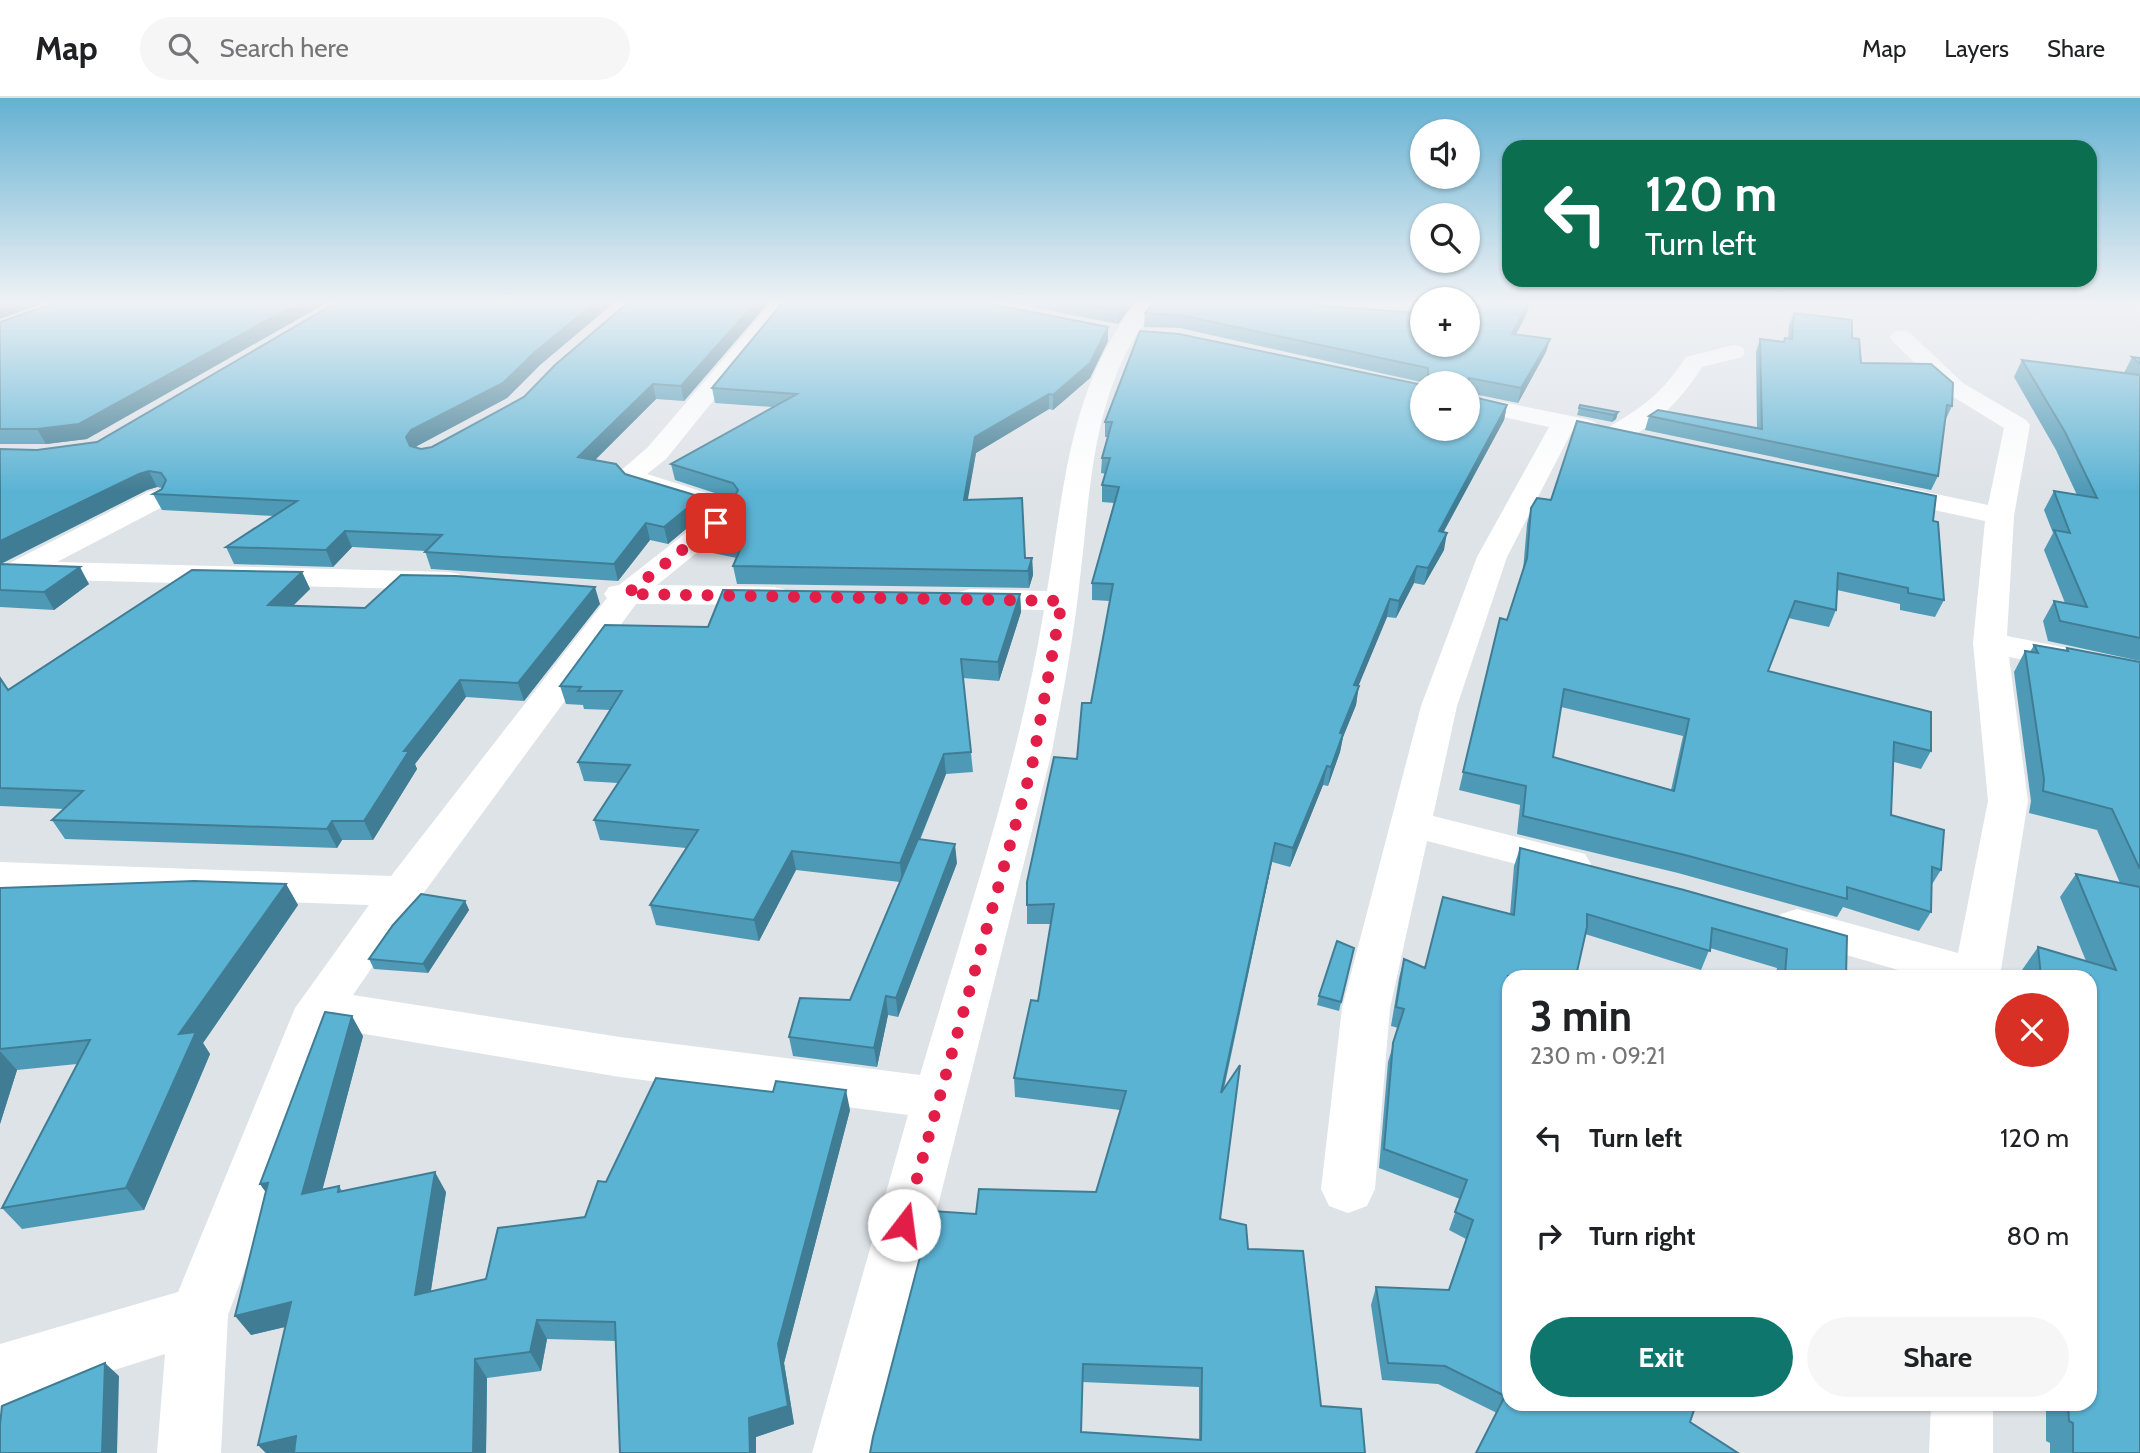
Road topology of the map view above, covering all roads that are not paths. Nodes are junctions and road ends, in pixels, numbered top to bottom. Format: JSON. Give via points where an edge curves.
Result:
{"nodes":[{"id":1,"x":731,"y":364,"type":"edge"},
{"id":2,"x":1109,"y":364,"type":"edge"},
{"id":3,"x":1693,"y":364,"type":"edge"},
{"id":4,"x":1930,"y":364,"type":"edge"},
{"id":5,"x":1480,"y":405,"type":"edge"},
{"id":6,"x":1563,"y":424,"type":"junction"},
{"id":7,"x":1618,"y":432,"type":"junction"},
{"id":8,"x":1659,"y":441,"type":"edge"},
{"id":9,"x":1863,"y":486,"type":"edge"},
{"id":10,"x":158,"y":498,"type":"edge"},
{"id":11,"x":2000,"y":516,"type":"junction"},
{"id":12,"x":8,"y":575,"type":"edge"},
{"id":13,"x":474,"y":582,"type":"edge"},
{"id":14,"x":608,"y":593,"type":"junction"},
{"id":15,"x":804,"y":597,"type":"edge"},
{"id":16,"x":940,"y":599,"type":"edge"},
{"id":17,"x":1062,"y":601,"type":"junction"},
{"id":18,"x":1990,"y":643,"type":"junction"},
{"id":19,"x":2140,"y":672,"type":"edge"},
{"id":20,"x":1409,"y":823,"type":"junction"},
{"id":21,"x":1610,"y":874,"type":"edge"},
{"id":22,"x":0,"y":877,"type":"edge"},
{"id":23,"x":402,"y":891,"type":"junction"},
{"id":24,"x":1755,"y":913,"type":"edge"},
{"id":25,"x":1956,"y":970,"type":"edge"},
{"id":26,"x":1978,"y":970,"type":"edge"},
{"id":27,"x":319,"y":1008,"type":"junction"},
{"id":28,"x":938,"y":1098,"type":"junction"},
{"id":29,"x":1348,"y":1189,"type":"dead end"},
{"id":30,"x":198,"y":1315,"type":"junction"},
{"id":31,"x":0,"y":1375,"type":"edge"},
{"id":32,"x":1962,"y":1411,"type":"edge"},
{"id":33,"x":189,"y":1453,"type":"edge"},
{"id":34,"x":844,"y":1453,"type":"edge"},
{"id":35,"x":1961,"y":1453,"type":"edge"}],
"edges":[{"from":1,"to":14,"type":"street","via":[[657,453],[631,473],[640,482],[725,509],[716,523]]},
{"from":2,"to":17,"type":"street","via":[[1080,460]]},
{"from":3,"to":7,"type":"street","via":[[1656,409]]},
{"from":4,"to":11,"type":"street","via":[[1955,388],[2017,425]]},
{"from":5,"to":6,"type":"street"},
{"from":6,"to":7,"type":"street"},
{"from":6,"to":20,"type":"street","via":[[1492,557],[1439,706]]},
{"from":7,"to":8,"type":"street"},
{"from":9,"to":11,"type":"street"},
{"from":10,"to":12,"type":"street"},
{"from":11,"to":18,"type":"street"},
{"from":12,"to":13,"type":"street","via":[[274,575]]},
{"from":14,"to":15,"type":"street"},
{"from":14,"to":23,"type":"street"},
{"from":16,"to":17,"type":"street"},
{"from":17,"to":28,"type":"street","via":[[1032,766]]},
{"from":18,"to":19,"type":"street"},
{"from":18,"to":26,"type":"street","via":[[2008,801]]},
{"from":20,"to":21,"type":"street"},
{"from":20,"to":29,"type":"street","via":[[1366,1008]]},
{"from":22,"to":23,"type":"street"},
{"from":23,"to":27,"type":"street"},
{"from":24,"to":25,"type":"street"},
{"from":27,"to":28,"type":"street","via":[[620,1057]]},
{"from":27,"to":30,"type":"street"},
{"from":28,"to":34,"type":"street"},
{"from":30,"to":31,"type":"street"},
{"from":30,"to":33,"type":"street"},
{"from":32,"to":35,"type":"street"}]}
